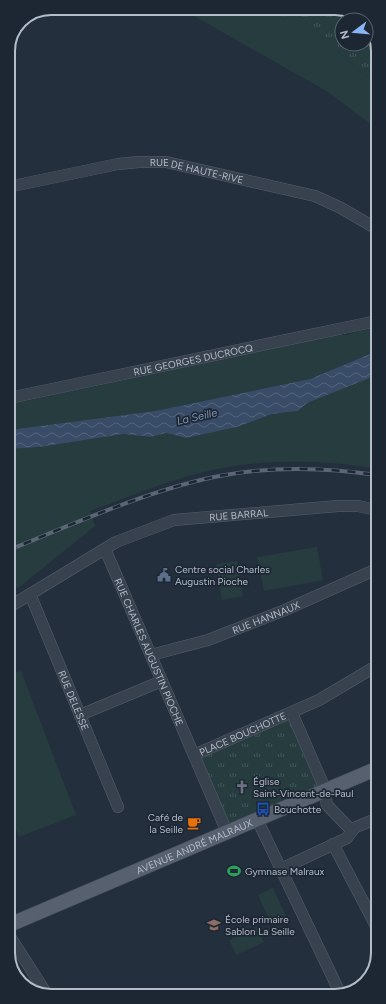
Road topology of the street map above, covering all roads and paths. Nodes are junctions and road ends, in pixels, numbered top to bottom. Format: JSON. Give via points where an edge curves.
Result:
{"nodes":[{"id":1,"x":15,"y":186,"type":"edge"},
{"id":2,"x":371,"y":226,"type":"edge"},
{"id":3,"x":371,"y":322,"type":"edge"},
{"id":4,"x":15,"y":397,"type":"edge"},
{"id":5,"x":371,"y":509,"type":"edge"},
{"id":6,"x":105,"y":549,"type":"junction"},
{"id":7,"x":371,"y":572,"type":"edge"},
{"id":8,"x":30,"y":594,"type":"junction"},
{"id":9,"x":15,"y":603,"type":"edge"},
{"id":10,"x":151,"y":656,"type":"junction"},
{"id":11,"x":371,"y":669,"type":"edge"},
{"id":12,"x":162,"y":681,"type":"junction"},
{"id":13,"x":292,"y":713,"type":"junction"},
{"id":14,"x":80,"y":715,"type":"junction"},
{"id":15,"x":194,"y":755,"type":"junction"},
{"id":16,"x":371,"y":771,"type":"edge"},
{"id":17,"x":323,"y":791,"type":"junction"},
{"id":18,"x":118,"y":807,"type":"dead end"},
{"id":19,"x":257,"y":819,"type":"junction"},
{"id":20,"x":371,"y":821,"type":"edge"},
{"id":21,"x":352,"y":831,"type":"junction"},
{"id":22,"x":227,"y":832,"type":"junction"},
{"id":23,"x":333,"y":844,"type":"junction"},
{"id":24,"x":281,"y":869,"type":"junction"},
{"id":25,"x":371,"y":917,"type":"edge"},
{"id":26,"x":15,"y":923,"type":"edge"},
{"id":27,"x":15,"y":943,"type":"edge"},
{"id":28,"x":43,"y":988,"type":"edge"},
{"id":29,"x":338,"y":989,"type":"edge"}],
"edges":[{"from":1,"to":2,"type":"street","name":"RUE DE HAUTE-RIVE","via":[[124,163],[166,162],[314,196]]},
{"from":3,"to":4,"type":"street","name":"RUE GEORGES DUCROCQ"},
{"from":5,"to":6,"type":"street","name":"RUE BARRAL","via":[[338,506],[174,520],[123,539]]},
{"from":6,"to":8,"type":"street","name":"RUE BARRAL"},
{"from":6,"to":10,"type":"street","name":"RUE CHARLES AUGUSTIN PIOCHE"},
{"from":7,"to":10,"type":"street","name":"RUE HANNAUX","via":[[285,610],[208,640]]},
{"from":8,"to":9,"type":"street","name":"RUE BARRAL"},
{"from":8,"to":14,"type":"street","name":"RUE DELESSE"},
{"from":10,"to":12,"type":"street","name":"RUE CHARLES AUGUSTIN PIOCHE"},
{"from":11,"to":13,"type":"street"},
{"from":12,"to":14,"type":"street"},
{"from":12,"to":15,"type":"street","name":"RUE CHARLES AUGUSTIN PIOCHE"},
{"from":13,"to":15,"type":"street","name":"PLACE BOUCHOTTE"},
{"from":13,"to":17,"type":"street","name":"PLACE BOUCHOTTE","via":[[322,782]]},
{"from":14,"to":18,"type":"street","name":"RUE DELESSE"},
{"from":15,"to":22,"type":"street","name":"PLACE BOUCHOTTE"},
{"from":16,"to":17,"type":"main road","name":"AVENUE ANDRÉ MALRAUX"},
{"from":17,"to":19,"type":"main road","name":"AVENUE ANDRÉ MALRAUX"},
{"from":17,"to":21,"type":"street","name":"PLACE BOUCHOTTE","via":[[327,805]]},
{"from":19,"to":22,"type":"main road","name":"AVENUE ANDRÉ MALRAUX"},
{"from":19,"to":24,"type":"street"},
{"from":20,"to":21,"type":"street"},
{"from":21,"to":23,"type":"street","via":[[346,838]]},
{"from":22,"to":26,"type":"main road","name":"AVENUE ANDRÉ MALRAUX"},
{"from":23,"to":24,"type":"street"},
{"from":23,"to":25,"type":"street"},
{"from":24,"to":29,"type":"street"},
{"from":27,"to":28,"type":"street"}]}
